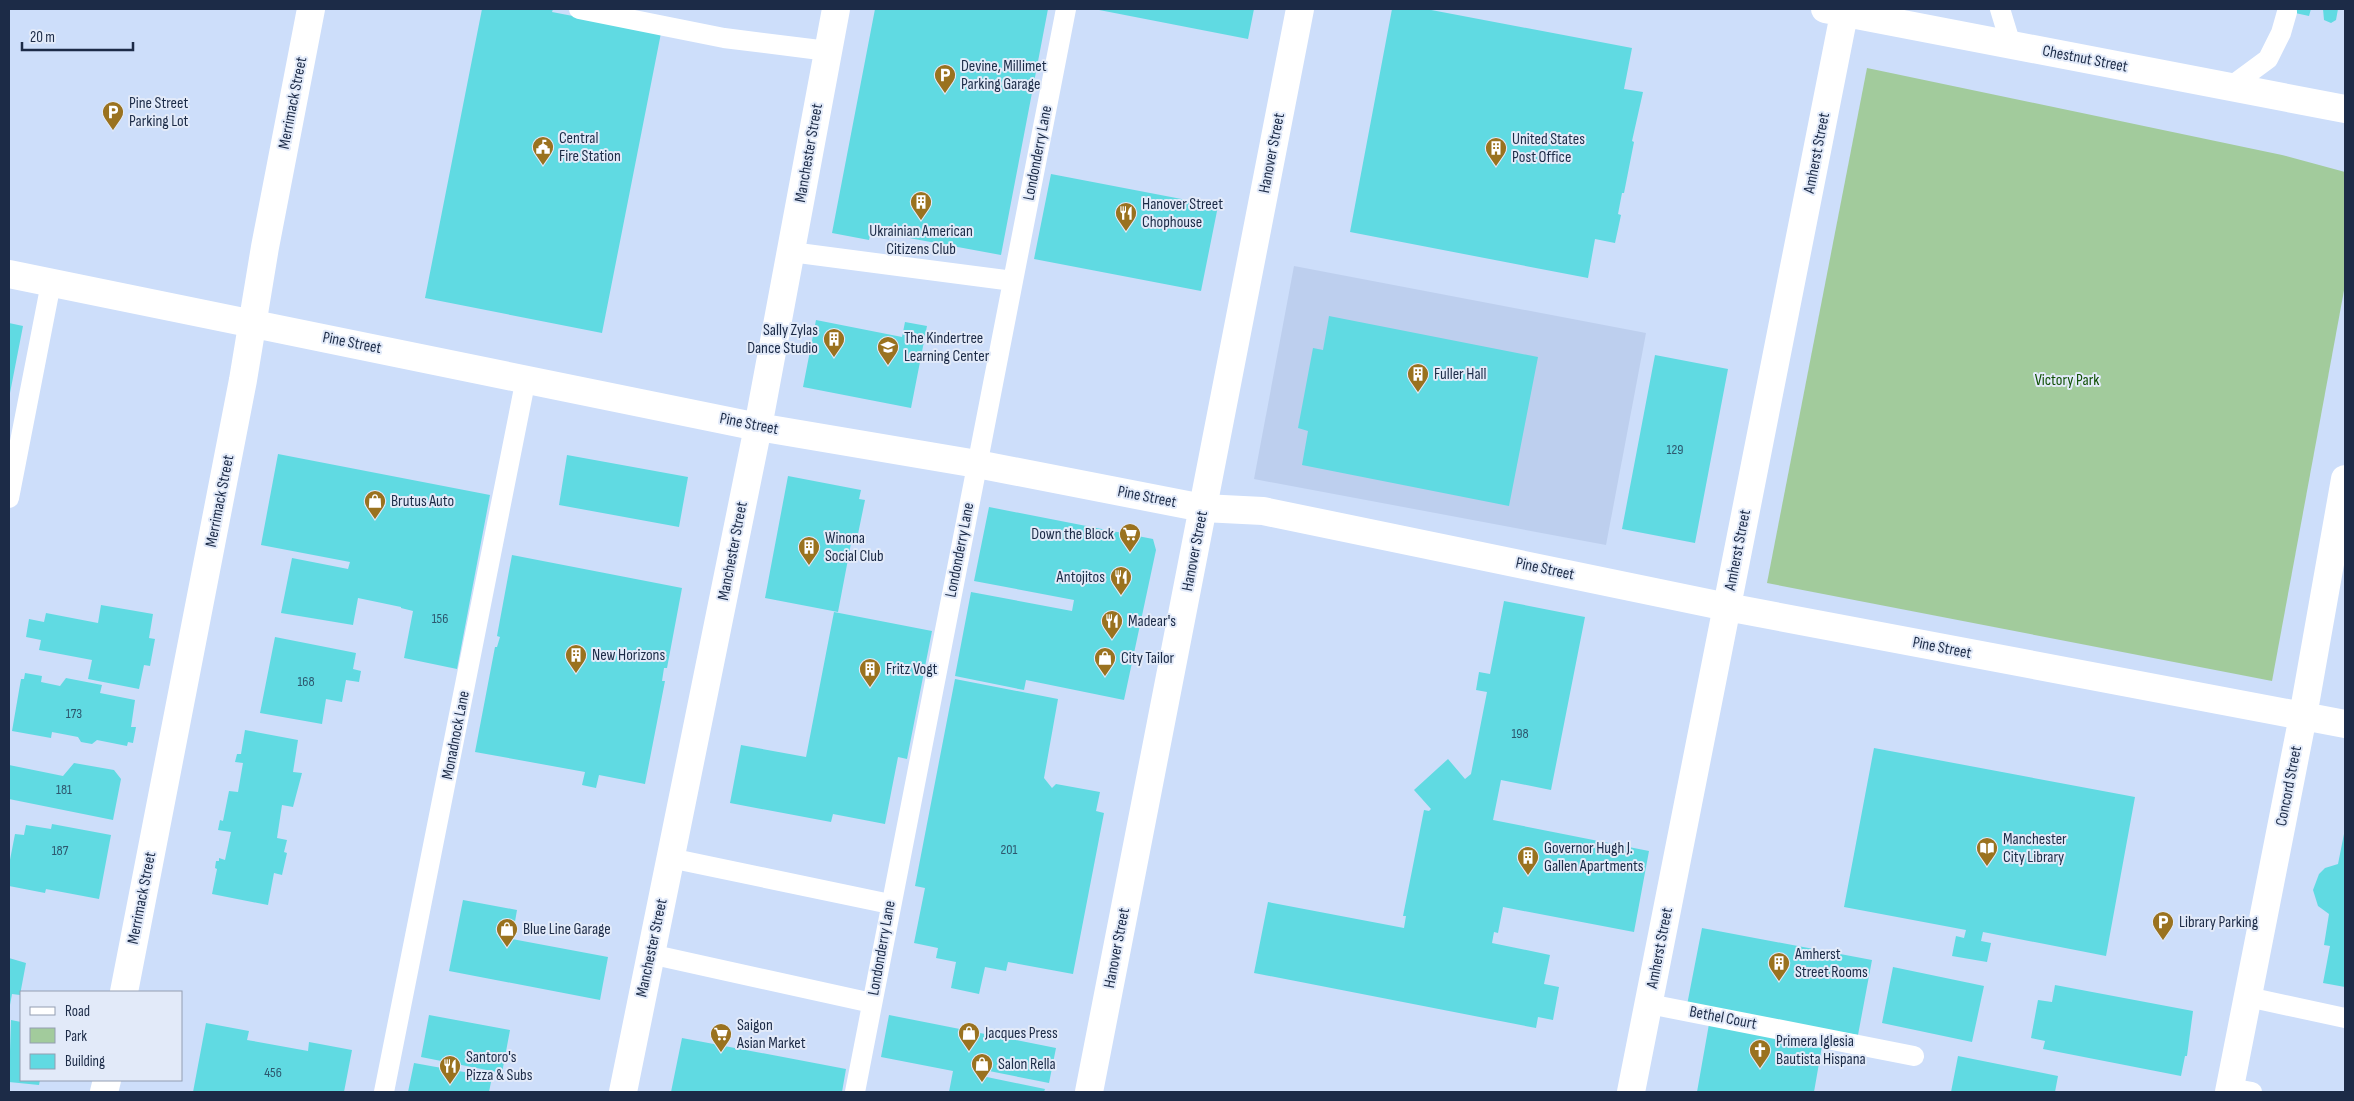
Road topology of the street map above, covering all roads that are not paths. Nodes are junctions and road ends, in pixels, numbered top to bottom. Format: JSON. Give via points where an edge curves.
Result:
{"nodes":[{"id":1,"x":311,"y":9,"type":"edge"},
{"id":2,"x":579,"y":9,"type":"edge"},
{"id":3,"x":836,"y":9,"type":"edge"},
{"id":4,"x":1066,"y":9,"type":"edge"},
{"id":5,"x":1300,"y":9,"type":"edge"},
{"id":6,"x":2000,"y":9,"type":"edge"},
{"id":7,"x":1838,"y":10,"type":"edge"},
{"id":8,"x":2287,"y":12,"type":"dead end"},
{"id":9,"x":2011,"y":45,"type":"junction"},
{"id":10,"x":828,"y":51,"type":"junction"},
{"id":11,"x":2230,"y":87,"type":"junction"},
{"id":12,"x":2345,"y":110,"type":"edge"},
{"id":13,"x":791,"y":252,"type":"junction"},
{"id":14,"x":9,"y":274,"type":"edge"},
{"id":15,"x":1013,"y":281,"type":"junction"},
{"id":16,"x":51,"y":283,"type":"junction"},
{"id":17,"x":252,"y":324,"type":"junction"},
{"id":18,"x":526,"y":378,"type":"junction"},
{"id":19,"x":758,"y":427,"type":"junction"},
{"id":20,"x":977,"y":464,"type":"junction"},
{"id":21,"x":2345,"y":479,"type":"edge"},
{"id":22,"x":9,"y":498,"type":"edge"},
{"id":23,"x":1203,"y":508,"type":"junction"},
{"id":24,"x":1727,"y":607,"type":"junction"},
{"id":25,"x":2303,"y":716,"type":"junction"},
{"id":26,"x":2345,"y":724,"type":"edge"},
{"id":27,"x":670,"y":858,"type":"junction"},
{"id":28,"x":890,"y":904,"type":"junction"},
{"id":29,"x":650,"y":954,"type":"junction"},
{"id":30,"x":124,"y":991,"type":"edge"},
{"id":31,"x":2248,"y":997,"type":"junction"},
{"id":32,"x":872,"y":1003,"type":"junction"},
{"id":33,"x":1649,"y":1004,"type":"junction"},
{"id":34,"x":2345,"y":1018,"type":"edge"},
{"id":35,"x":1914,"y":1056,"type":"dead end"},
{"id":36,"x":2237,"y":1091,"type":"edge"},
{"id":37,"x":384,"y":1092,"type":"edge"},
{"id":38,"x":623,"y":1092,"type":"edge"},
{"id":39,"x":855,"y":1092,"type":"edge"},
{"id":40,"x":1089,"y":1092,"type":"edge"},
{"id":41,"x":1631,"y":1092,"type":"edge"}],
"edges":[{"from":1,"to":17,"type":"street","name":"Merrimack Street"},
{"from":2,"to":10,"type":"lane","via":[[724,38]]},
{"from":3,"to":10,"type":"street","name":"Manchester Street"},
{"from":4,"to":15,"type":"lane","name":"Londonderry Lane"},
{"from":5,"to":23,"type":"street","name":"Hanover Street"},
{"from":6,"to":9,"type":"lane"},
{"from":7,"to":9,"type":"street","name":"Chestnut Street"},
{"from":7,"to":24,"type":"street","name":"Amherst Street"},
{"from":8,"to":11,"type":"lane","via":[[2268,59]]},
{"from":9,"to":11,"type":"street","name":"Chestnut Street"},
{"from":10,"to":13,"type":"street","name":"Manchester Street"},
{"from":11,"to":12,"type":"street","name":"Chestnut Street"},
{"from":13,"to":15,"type":"lane"},
{"from":13,"to":19,"type":"street","name":"Manchester Street"},
{"from":14,"to":16,"type":"street","name":"Pine Street"},
{"from":15,"to":20,"type":"lane","name":"Londonderry Lane"},
{"from":16,"to":17,"type":"street","name":"Pine Street"},
{"from":16,"to":22,"type":"lane"},
{"from":17,"to":18,"type":"street","name":"Pine Street"},
{"from":17,"to":30,"type":"street","name":"Merrimack Street"},
{"from":18,"to":19,"type":"street","name":"Pine Street"},
{"from":18,"to":37,"type":"lane","name":"Monadnock Lane"},
{"from":19,"to":20,"type":"street","name":"Pine Street"},
{"from":19,"to":27,"type":"street","name":"Manchester Street"},
{"from":20,"to":23,"type":"street","name":"Pine Street"},
{"from":20,"to":28,"type":"lane","name":"Londonderry Lane"},
{"from":21,"to":25,"type":"street","name":"Concord Street"},
{"from":23,"to":24,"type":"street","name":"Pine Street","via":[[1263,511]]},
{"from":23,"to":40,"type":"street","name":"Hanover Street"},
{"from":24,"to":25,"type":"street","name":"Pine Street"},
{"from":24,"to":33,"type":"street","name":"Amherst Street"},
{"from":25,"to":26,"type":"street","name":"Pine Street"},
{"from":25,"to":31,"type":"street","name":"Concord Street"},
{"from":27,"to":28,"type":"lane"},
{"from":27,"to":29,"type":"street","name":"Manchester Street"},
{"from":28,"to":32,"type":"lane","name":"Londonderry Lane"},
{"from":29,"to":32,"type":"lane"},
{"from":29,"to":38,"type":"street","name":"Manchester Street"},
{"from":31,"to":34,"type":"lane"},
{"from":31,"to":36,"type":"street","name":"Concord Street"},
{"from":32,"to":39,"type":"lane","name":"Londonderry Lane"},
{"from":33,"to":35,"type":"lane","name":"Bethel Court"},
{"from":33,"to":41,"type":"street","name":"Amherst Street"}]}
